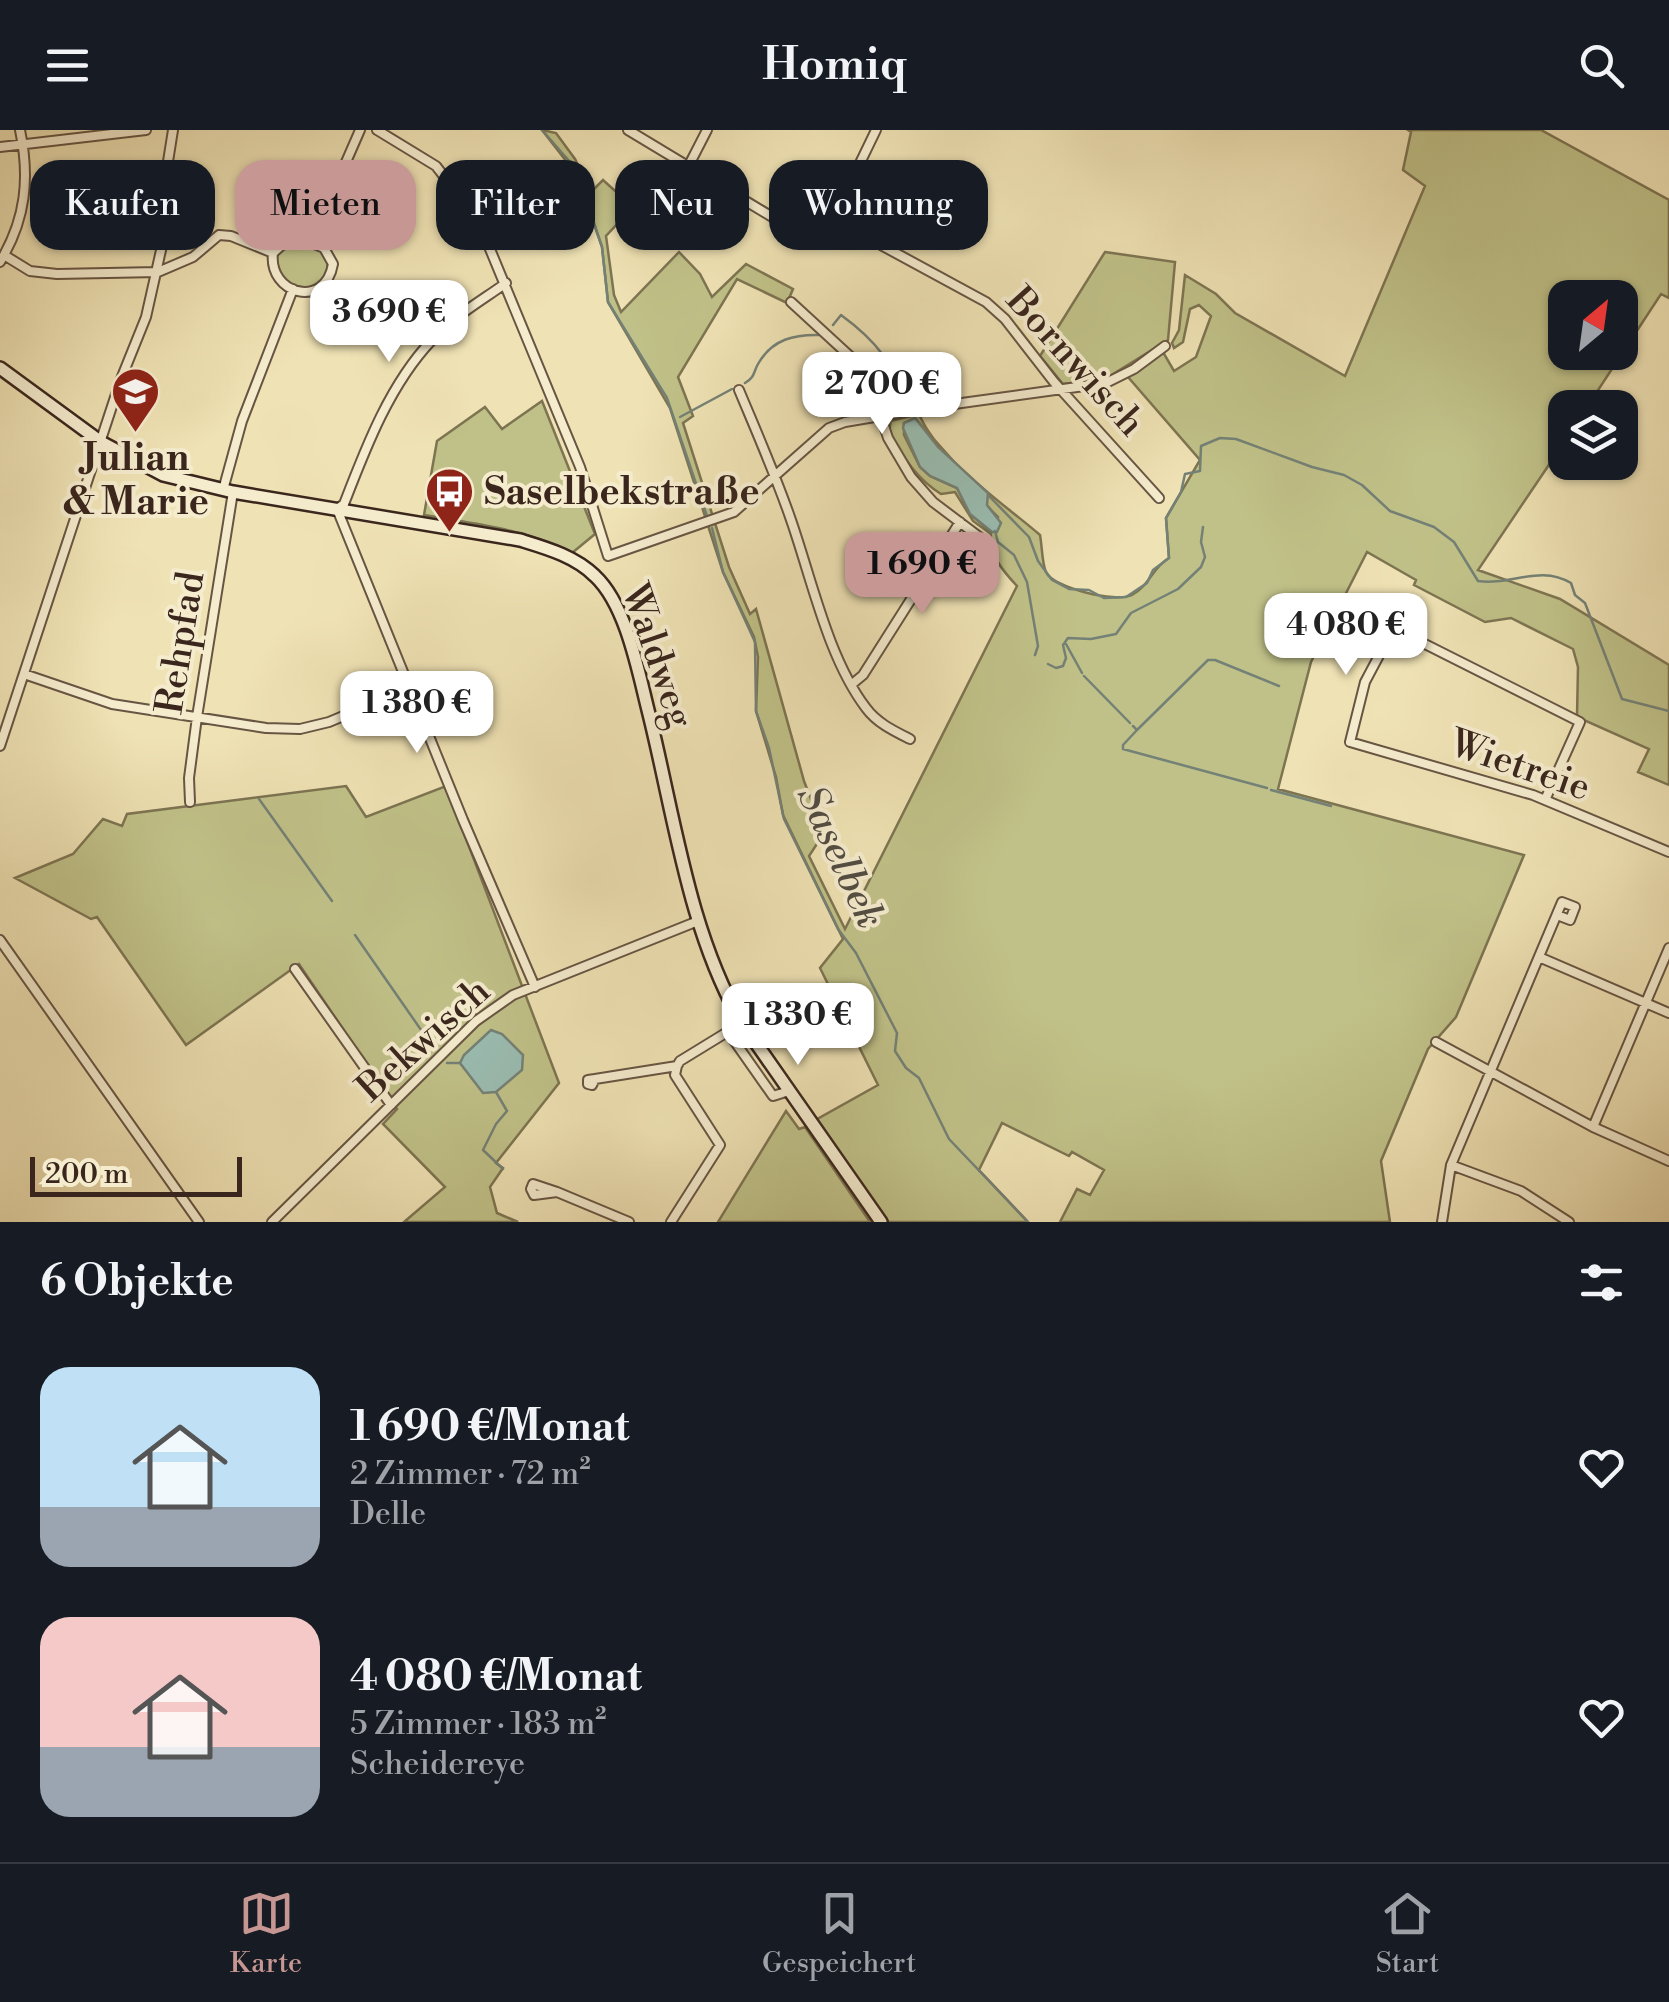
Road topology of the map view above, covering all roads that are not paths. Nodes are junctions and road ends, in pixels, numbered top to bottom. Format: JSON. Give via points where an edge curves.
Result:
{"nodes":[{"id":1,"x":20,"y":130,"type":"edge"},
{"id":2,"x":146,"y":130,"type":"edge"},
{"id":3,"x":173,"y":130,"type":"edge"},
{"id":4,"x":360,"y":130,"type":"edge"},
{"id":5,"x":377,"y":130,"type":"edge"},
{"id":6,"x":628,"y":130,"type":"edge"},
{"id":7,"x":707,"y":130,"type":"edge"},
{"id":8,"x":876,"y":130,"type":"edge"},
{"id":9,"x":23,"y":144,"type":"junction"},
{"id":10,"x":0,"y":147,"type":"edge"},
{"id":11,"x":347,"y":160,"type":"edge"},
{"id":12,"x":677,"y":160,"type":"edge"},
{"id":13,"x":692,"y":160,"type":"edge"},
{"id":14,"x":862,"y":160,"type":"edge"},
{"id":15,"x":278,"y":250,"type":"edge"},
{"id":16,"x":323,"y":250,"type":"edge"},
{"id":17,"x":891,"y":250,"type":"edge"},
{"id":18,"x":273,"y":253,"type":"junction"},
{"id":19,"x":2,"y":258,"type":"edge"},
{"id":20,"x":158,"y":272,"type":"junction"},
{"id":21,"x":506,"y":283,"type":"junction"},
{"id":22,"x":293,"y":289,"type":"junction"},
{"id":23,"x":791,"y":302,"type":"dead end"},
{"id":24,"x":1165,"y":346,"type":"dead end"},
{"id":25,"x":0,"y":368,"type":"edge"},
{"id":26,"x":740,"y":390,"type":"dead end"},
{"id":27,"x":1062,"y":390,"type":"junction"},
{"id":28,"x":881,"y":418,"type":"junction"},
{"id":29,"x":100,"y":442,"type":"junction"},
{"id":30,"x":775,"y":477,"type":"junction"},
{"id":31,"x":228,"y":491,"type":"junction"},
{"id":32,"x":1158,"y":498,"type":"dead end"},
{"id":33,"x":338,"y":509,"type":"junction"},
{"id":34,"x":960,"y":522,"type":"junction"},
{"id":35,"x":990,"y":546,"type":"dead end"},
{"id":36,"x":608,"y":556,"type":"junction"},
{"id":37,"x":598,"y":578,"type":"junction"},
{"id":38,"x":24,"y":674,"type":"junction"},
{"id":39,"x":852,"y":685,"type":"junction"},
{"id":40,"x":410,"y":688,"type":"junction"},
{"id":41,"x":197,"y":717,"type":"junction"},
{"id":42,"x":910,"y":739,"type":"dead end"},
{"id":43,"x":0,"y":746,"type":"edge"},
{"id":44,"x":1545,"y":800,"type":"junction"},
{"id":45,"x":190,"y":802,"type":"dead end"},
{"id":46,"x":1669,"y":852,"type":"edge"},
{"id":47,"x":1557,"y":915,"type":"dead end"},
{"id":48,"x":698,"y":921,"type":"junction"},
{"id":49,"x":0,"y":940,"type":"edge"},
{"id":50,"x":1669,"y":948,"type":"edge"},
{"id":51,"x":1539,"y":957,"type":"junction"},
{"id":52,"x":295,"y":969,"type":"dead end"},
{"id":53,"x":535,"y":987,"type":"junction"},
{"id":54,"x":1647,"y":1003,"type":"junction"},
{"id":55,"x":1669,"y":1013,"type":"edge"},
{"id":56,"x":742,"y":1023,"type":"junction"},
{"id":57,"x":728,"y":1032,"type":"junction"},
{"id":58,"x":1436,"y":1042,"type":"dead end"},
{"id":59,"x":677,"y":1066,"type":"junction"},
{"id":60,"x":1491,"y":1073,"type":"junction"},
{"id":61,"x":595,"y":1079,"type":"dead end"},
{"id":62,"x":790,"y":1091,"type":"junction"},
{"id":63,"x":391,"y":1105,"type":"junction"},
{"id":64,"x":1593,"y":1127,"type":"junction"},
{"id":65,"x":1669,"y":1162,"type":"edge"},
{"id":66,"x":1451,"y":1165,"type":"junction"},
{"id":67,"x":557,"y":1192,"type":"dead end"},
{"id":68,"x":199,"y":1222,"type":"edge"},
{"id":69,"x":272,"y":1222,"type":"edge"},
{"id":70,"x":629,"y":1222,"type":"edge"},
{"id":71,"x":672,"y":1222,"type":"edge"},
{"id":72,"x":881,"y":1222,"type":"edge"},
{"id":73,"x":1442,"y":1222,"type":"edge"},
{"id":74,"x":1569,"y":1222,"type":"edge"}],
"edges":[{"from":1,"to":9,"type":"street"},
{"from":2,"to":9,"type":"street"},
{"from":3,"to":20,"type":"street"},
{"from":4,"to":11,"type":"street"},
{"from":5,"to":21,"type":"street","via":[[436,166],[460,193]]},
{"from":6,"to":12,"type":"street"},
{"from":7,"to":13,"type":"street"},
{"from":8,"to":14,"type":"street"},
{"from":9,"to":10,"type":"street"},
{"from":9,"to":19,"type":"street","via":[[21,222]]},
{"from":15,"to":18,"type":"street"},
{"from":16,"to":22,"type":"street","via":[[333,264],[330,280],[310,292]]},
{"from":17,"to":27,"type":"street","name":"Bornwisch","via":[[986,302]]},
{"from":18,"to":20,"type":"street","via":[[219,235],[193,257]]},
{"from":18,"to":22,"type":"street","via":[[277,278]]},
{"from":19,"to":20,"type":"street","via":[[56,274]]},
{"from":20,"to":29,"type":"street"},
{"from":21,"to":33,"type":"street","via":[[452,321],[410,366]]},
{"from":21,"to":36,"type":"street"},
{"from":22,"to":31,"type":"street","name":"Rehpfad","via":[[242,421]]},
{"from":23,"to":28,"type":"street","via":[[862,364]]},
{"from":24,"to":27,"type":"street","via":[[1106,383]]},
{"from":25,"to":29,"type":"main road","name":"Waldweg"},
{"from":26,"to":30,"type":"street"},
{"from":27,"to":28,"type":"street"},
{"from":27,"to":32,"type":"street","name":"Bornwisch"},
{"from":28,"to":30,"type":"street","via":[[829,428]]},
{"from":28,"to":34,"type":"street","via":[[898,460]]},
{"from":29,"to":31,"type":"main road","name":"Waldweg","via":[[163,475]]},
{"from":29,"to":38,"type":"street"},
{"from":30,"to":36,"type":"street","via":[[734,512]]},
{"from":30,"to":39,"type":"street"},
{"from":31,"to":33,"type":"main road","name":"Waldweg"},
{"from":31,"to":41,"type":"street","name":"Rehpfad"},
{"from":33,"to":37,"type":"main road","name":"Waldweg","via":[[520,540],[552,550]]},
{"from":33,"to":40,"type":"street"},
{"from":34,"to":35,"type":"street"},
{"from":34,"to":39,"type":"street"},
{"from":36,"to":37,"type":"street"},
{"from":37,"to":48,"type":"main road","name":"Waldweg","via":[[617,608],[637,665]]},
{"from":38,"to":41,"type":"street","via":[[112,704]]},
{"from":38,"to":43,"type":"street"},
{"from":39,"to":42,"type":"street","via":[[868,710]]},
{"from":40,"to":41,"type":"street","via":[[300,729]]},
{"from":40,"to":53,"type":"street"},
{"from":41,"to":45,"type":"street","name":"Rehpfad"},
{"from":44,"to":44,"type":"street","name":"Wietreie","via":[[1350,742],[1365,682],[1391,633],[1401,632],[1580,722]]},
{"from":44,"to":46,"type":"street","name":"Wietreie"},
{"from":47,"to":51,"type":"street"},
{"from":48,"to":53,"type":"street","name":"Bekwisch"},
{"from":48,"to":56,"type":"main road","name":"Waldweg"},
{"from":49,"to":68,"type":"street"},
{"from":50,"to":54,"type":"street"},
{"from":51,"to":54,"type":"street"},
{"from":51,"to":60,"type":"street"},
{"from":52,"to":63,"type":"street"},
{"from":53,"to":63,"type":"street","name":"Bekwisch","via":[[476,1022]]},
{"from":54,"to":55,"type":"street"},
{"from":54,"to":64,"type":"street"},
{"from":56,"to":57,"type":"street"},
{"from":56,"to":62,"type":"main road","name":"Waldweg"},
{"from":57,"to":59,"type":"street"},
{"from":57,"to":62,"type":"street","via":[[773,1096]]},
{"from":58,"to":60,"type":"street"},
{"from":59,"to":61,"type":"street"},
{"from":59,"to":71,"type":"street","via":[[675,1075],[719,1141]]},
{"from":60,"to":64,"type":"street"},
{"from":60,"to":66,"type":"street"},
{"from":62,"to":72,"type":"main road","name":"Waldweg"},
{"from":63,"to":69,"type":"street","name":"Bekwisch"},
{"from":64,"to":65,"type":"street"},
{"from":66,"to":73,"type":"street"},
{"from":66,"to":74,"type":"street","via":[[1520,1191]]},
{"from":67,"to":70,"type":"street"}]}
